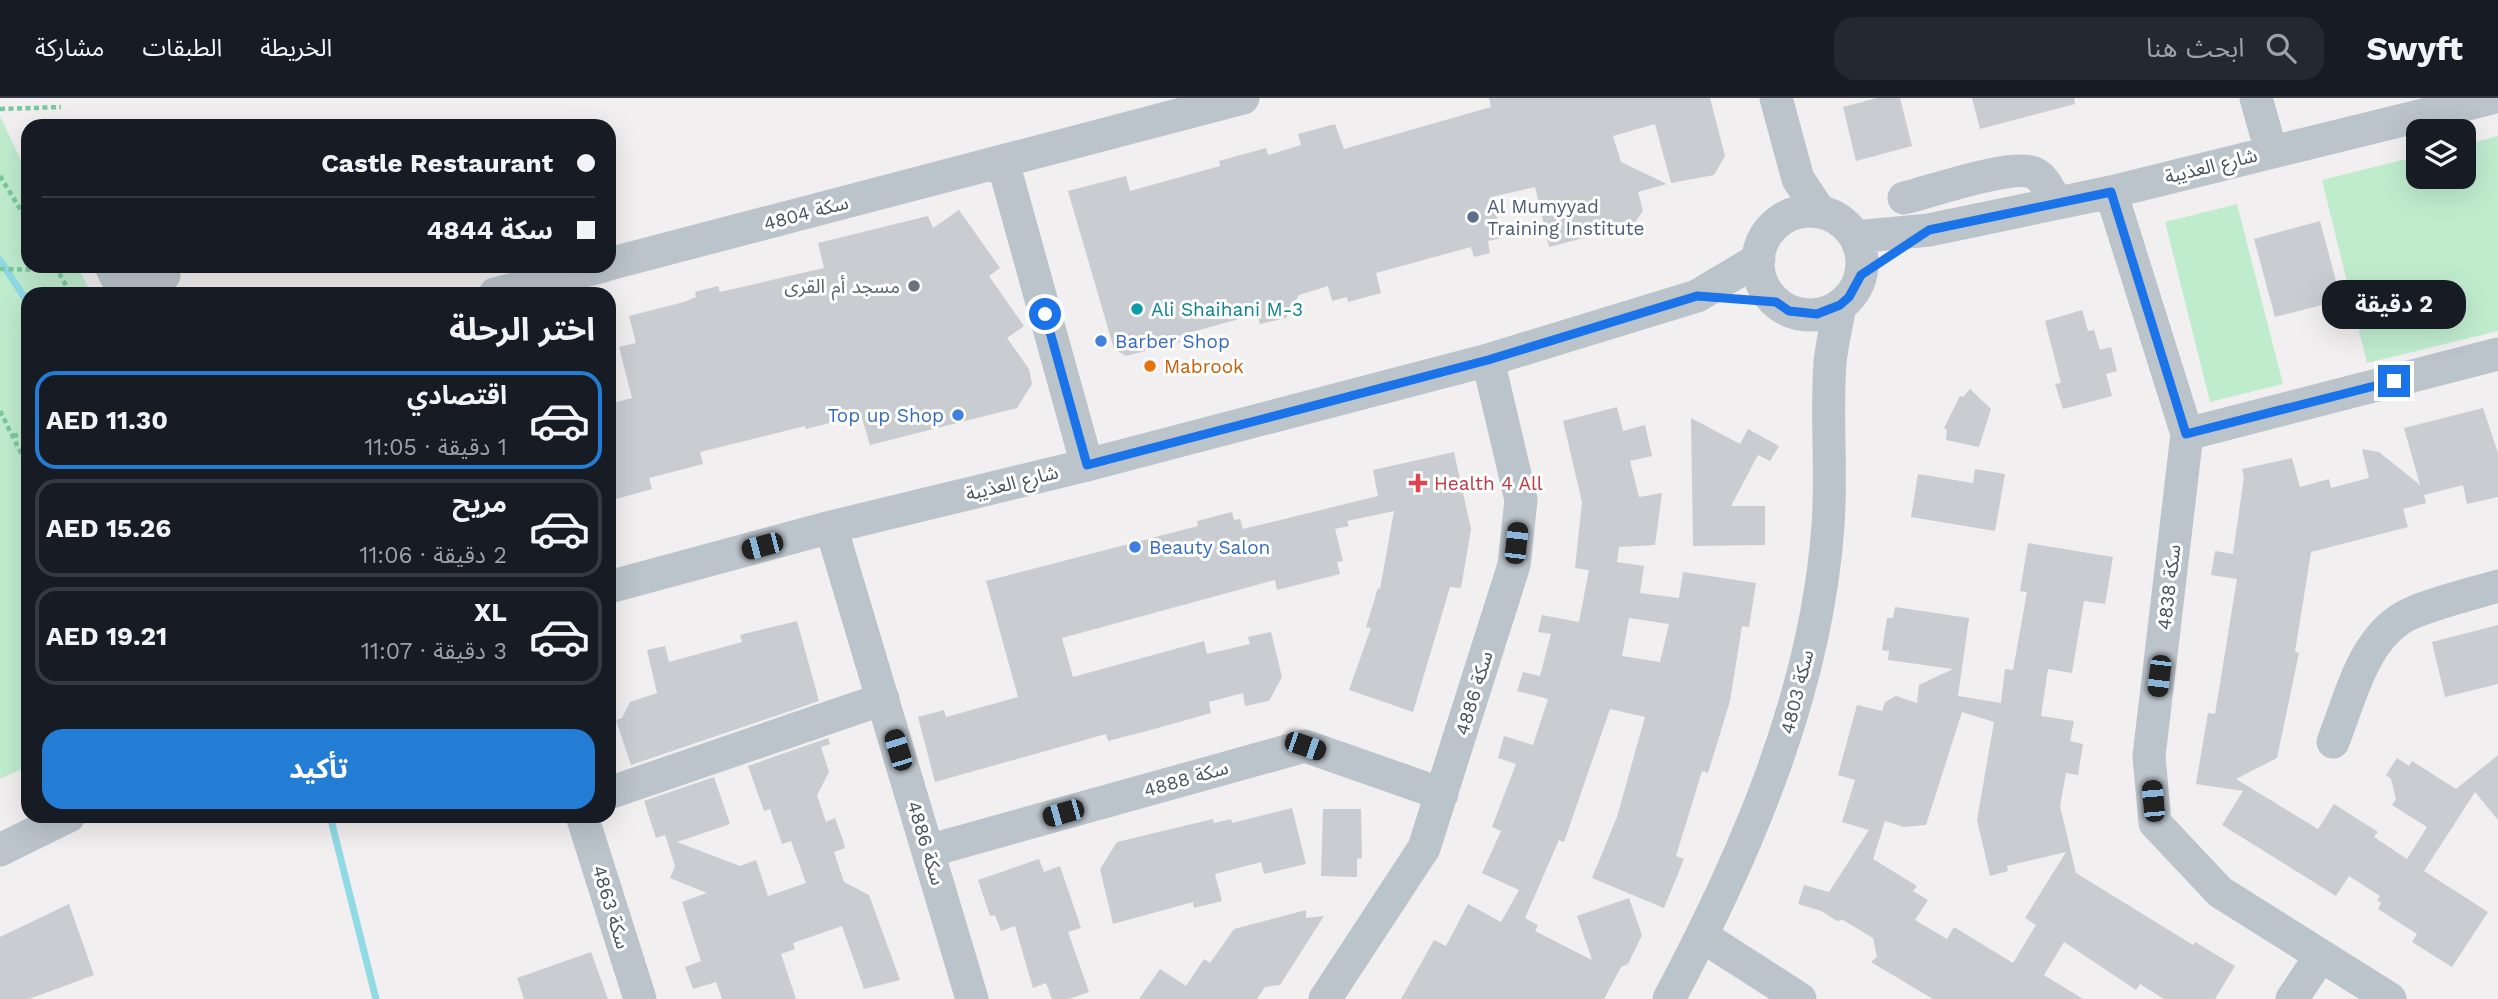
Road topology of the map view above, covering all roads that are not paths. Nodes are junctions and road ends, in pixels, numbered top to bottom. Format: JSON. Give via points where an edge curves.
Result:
{"nodes":[{"id":1,"x":1243,"y":98,"type":"edge"},
{"id":2,"x":1776,"y":98,"type":"edge"},
{"id":3,"x":2256,"y":98,"type":"edge"},
{"id":4,"x":2492,"y":98,"type":"edge"},
{"id":5,"x":2271,"y":151,"type":"junction"},
{"id":6,"x":1003,"y":162,"type":"junction"},
{"id":7,"x":1967,"y":181,"type":"junction"},
{"id":8,"x":2111,"y":192,"type":"junction"},
{"id":9,"x":1904,"y":198,"type":"dead end"},
{"id":10,"x":2056,"y":203,"type":"junction"},
{"id":11,"x":1805,"y":214,"type":"junction"},
{"id":12,"x":1992,"y":217,"type":"junction"},
{"id":13,"x":1929,"y":230,"type":"junction"},
{"id":14,"x":1855,"y":237,"type":"junction"},
{"id":15,"x":1759,"y":258,"type":"junction"},
{"id":16,"x":616,"y":262,"type":"edge"},
{"id":17,"x":114,"y":273,"type":"edge"},
{"id":18,"x":576,"y":273,"type":"edge"},
{"id":19,"x":1861,"y":275,"type":"junction"},
{"id":20,"x":165,"y":278,"type":"edge"},
{"id":21,"x":522,"y":287,"type":"edge"},
{"id":22,"x":1697,"y":296,"type":"junction"},
{"id":23,"x":1840,"y":305,"type":"junction"},
{"id":24,"x":1790,"y":309,"type":"junction"},
{"id":25,"x":2498,"y":354,"type":"edge"},
{"id":26,"x":1488,"y":360,"type":"junction"},
{"id":27,"x":1830,"y":362,"type":"junction"},
{"id":28,"x":2186,"y":434,"type":"junction"},
{"id":29,"x":1087,"y":465,"type":"junction"},
{"id":30,"x":831,"y":527,"type":"junction"},
{"id":31,"x":616,"y":585,"type":"edge"},
{"id":32,"x":2498,"y":586,"type":"edge"},
{"id":33,"x":883,"y":699,"type":"junction"},
{"id":34,"x":2333,"y":742,"type":"dead end"},
{"id":35,"x":616,"y":791,"type":"edge"},
{"id":36,"x":1442,"y":794,"type":"junction"},
{"id":37,"x":55,"y":823,"type":"edge"},
{"id":38,"x":584,"y":823,"type":"edge"},
{"id":39,"x":0,"y":850,"type":"edge"},
{"id":40,"x":928,"y":851,"type":"junction"},
{"id":41,"x":1702,"y":936,"type":"junction"},
{"id":42,"x":2320,"y":957,"type":"junction"},
{"id":43,"x":640,"y":999,"type":"edge"},
{"id":44,"x":972,"y":999,"type":"edge"},
{"id":45,"x":1325,"y":999,"type":"edge"},
{"id":46,"x":1668,"y":999,"type":"edge"},
{"id":47,"x":1800,"y":999,"type":"edge"},
{"id":48,"x":2292,"y":999,"type":"edge"},
{"id":49,"x":2390,"y":999,"type":"edge"}],
"edges":[{"from":1,"to":6,"type":"street","name":"سكة 4804"},
{"from":2,"to":11,"type":"street"},
{"from":3,"to":5,"type":"street"},
{"from":4,"to":5,"type":"street","name":"شارع العذيبة"},
{"from":5,"to":8,"type":"street","name":"شارع العذيبة"},
{"from":6,"to":16,"type":"street","name":"سكة 4804"},
{"from":6,"to":29,"type":"street"},
{"from":7,"to":9,"type":"street"},
{"from":7,"to":10,"type":"street","via":[[2027,171],[2037,174]]},
{"from":7,"to":12,"type":"street"},
{"from":8,"to":10,"type":"street","name":"شارع العذيبة"},
{"from":8,"to":28,"type":"street","name":"سكة 4838"},
{"from":10,"to":12,"type":"street","name":"شارع العذيبة"},
{"from":11,"to":14,"type":"street","via":[[1846,226]]},
{"from":11,"to":15,"type":"street","via":[[1768,233]]},
{"from":12,"to":13,"type":"street","name":"شارع العذيبة"},
{"from":13,"to":14,"type":"street","name":"شارع العذيبة"},
{"from":13,"to":19,"type":"street","name":"شارع العذيبة"},
{"from":14,"to":19,"type":"street"},
{"from":15,"to":22,"type":"street","name":"شارع العذيبة"},
{"from":15,"to":24,"type":"street","via":[[1762,282]]},
{"from":17,"to":20,"type":"street","via":[[124,282]]},
{"from":18,"to":21,"type":"street"},
{"from":19,"to":23,"type":"street"},
{"from":22,"to":24,"type":"street","name":"شارع العذيبة"},
{"from":22,"to":26,"type":"street","name":"شارع العذيبة"},
{"from":23,"to":24,"type":"street","via":[[1817,314]]},
{"from":23,"to":27,"type":"street","name":"سكة 4803"},
{"from":24,"to":27,"type":"street","name":"سكة 4803"},
{"from":25,"to":28,"type":"street"},
{"from":26,"to":29,"type":"street","name":"شارع العذيبة"},
{"from":26,"to":36,"type":"street","name":"سكة 4886","via":[[1521,500],[1515,552]]},
{"from":27,"to":41,"type":"street","name":"سكة 4803","via":[[1828,527],[1817,613],[1782,749]]},
{"from":28,"to":42,"type":"street","name":"سكة 4838","via":[[2149,756],[2155,823],[2220,892]]},
{"from":29,"to":30,"type":"street","name":"شارع العذيبة"},
{"from":30,"to":31,"type":"street","name":"شارع العذيبة"},
{"from":30,"to":33,"type":"street","name":"سكة 4886"},
{"from":32,"to":34,"type":"street","via":[[2413,612],[2388,628],[2369,653]]},
{"from":33,"to":35,"type":"street"},
{"from":33,"to":40,"type":"street","name":"سكة 4886"},
{"from":36,"to":40,"type":"street","name":"سكة 4888","via":[[1305,746]]},
{"from":36,"to":45,"type":"street","name":"سكة 4886","via":[[1424,848]]},
{"from":37,"to":39,"type":"street"},
{"from":38,"to":43,"type":"street","name":"سكة 4863"},
{"from":40,"to":44,"type":"street","name":"سكة 4886"},
{"from":41,"to":46,"type":"street","name":"سكة 4803"},
{"from":41,"to":47,"type":"street"},
{"from":42,"to":48,"type":"street"},
{"from":42,"to":49,"type":"street","name":"سكة 4838"}]}
